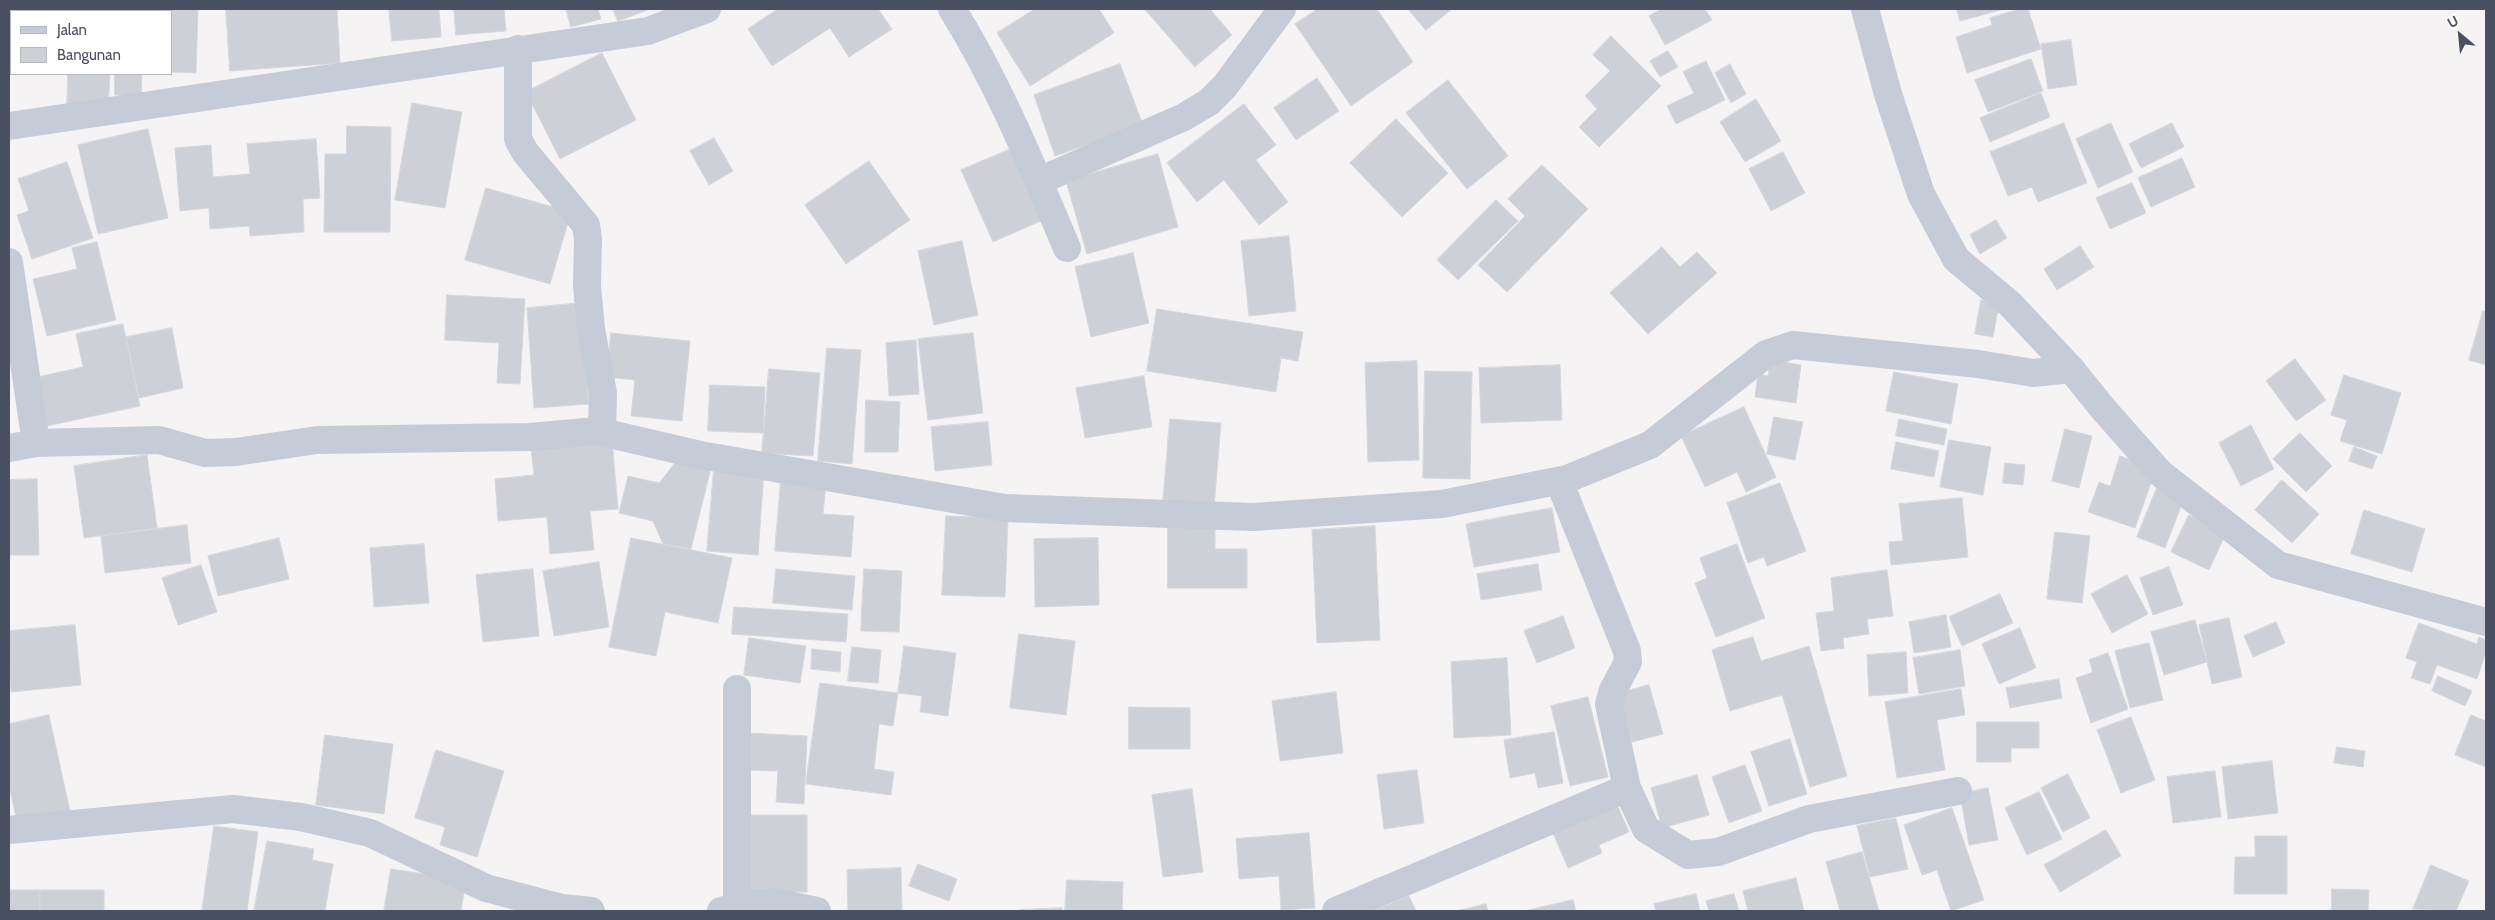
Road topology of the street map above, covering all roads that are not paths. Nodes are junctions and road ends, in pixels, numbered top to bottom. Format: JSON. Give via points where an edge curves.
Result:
{"nodes":[{"id":1,"x":707,"y":9,"type":"edge"},
{"id":2,"x":952,"y":9,"type":"edge"},
{"id":3,"x":1282,"y":9,"type":"edge"},
{"id":4,"x":1865,"y":9,"type":"edge"},
{"id":5,"x":518,"y":50,"type":"junction"},
{"id":6,"x":9,"y":126,"type":"edge"},
{"id":7,"x":1039,"y":181,"type":"junction"},
{"id":8,"x":1067,"y":248,"type":"dead end"},
{"id":9,"x":9,"y":262,"type":"edge"},
{"id":10,"x":2072,"y":369,"type":"junction"},
{"id":11,"x":602,"y":432,"type":"junction"},
{"id":12,"x":36,"y":442,"type":"junction"},
{"id":13,"x":9,"y":448,"type":"edge"},
{"id":14,"x":1559,"y":481,"type":"junction"},
{"id":15,"x":2486,"y":622,"type":"edge"},
{"id":16,"x":737,"y":689,"type":"dead end"},
{"id":17,"x":1627,"y":788,"type":"junction"},
{"id":18,"x":1958,"y":791,"type":"dead end"},
{"id":19,"x":9,"y":830,"type":"edge"},
{"id":20,"x":729,"y":909,"type":"edge"},
{"id":21,"x":590,"y":911,"type":"edge"},
{"id":22,"x":818,"y":911,"type":"edge"},
{"id":23,"x":1336,"y":911,"type":"edge"}],
"edges":[{"from":1,"to":5,"type":"street","via":[[648,31]]},
{"from":2,"to":7,"type":"street","via":[[978,51]]},
{"from":3,"to":7,"type":"street","via":[[1225,86],[1209,102],[1184,117]]},
{"from":4,"to":10,"type":"street","via":[[1888,94],[1921,194],[1956,259],[2010,304]]},
{"from":5,"to":6,"type":"street"},
{"from":5,"to":11,"type":"street","via":[[518,139],[525,152],[586,225],[591,330],[603,393]]},
{"from":7,"to":8,"type":"street"},
{"from":9,"to":12,"type":"street"},
{"from":10,"to":14,"type":"street","via":[[2033,373],[1978,364],[1793,345],[1766,354],[1650,445]]},
{"from":10,"to":15,"type":"street","via":[[2160,472],[2278,565]]},
{"from":11,"to":12,"type":"street","via":[[530,437],[317,440],[236,452],[205,453],[158,440]]},
{"from":11,"to":14,"type":"street","via":[[700,455],[1005,508],[1253,517],[1442,504]]},
{"from":12,"to":13,"type":"street"},
{"from":14,"to":17,"type":"street","via":[[1628,651],[1628,662],[1612,690],[1609,704]]},
{"from":16,"to":20,"type":"street"},
{"from":17,"to":18,"type":"street","via":[[1646,829],[1678,851],[1701,856],[1809,820]]},
{"from":17,"to":23,"type":"street"},
{"from":19,"to":21,"type":"street","via":[[233,809],[301,817],[370,833],[486,888],[562,908]]},
{"from":20,"to":22,"type":"street","via":[[774,902]]}]}
